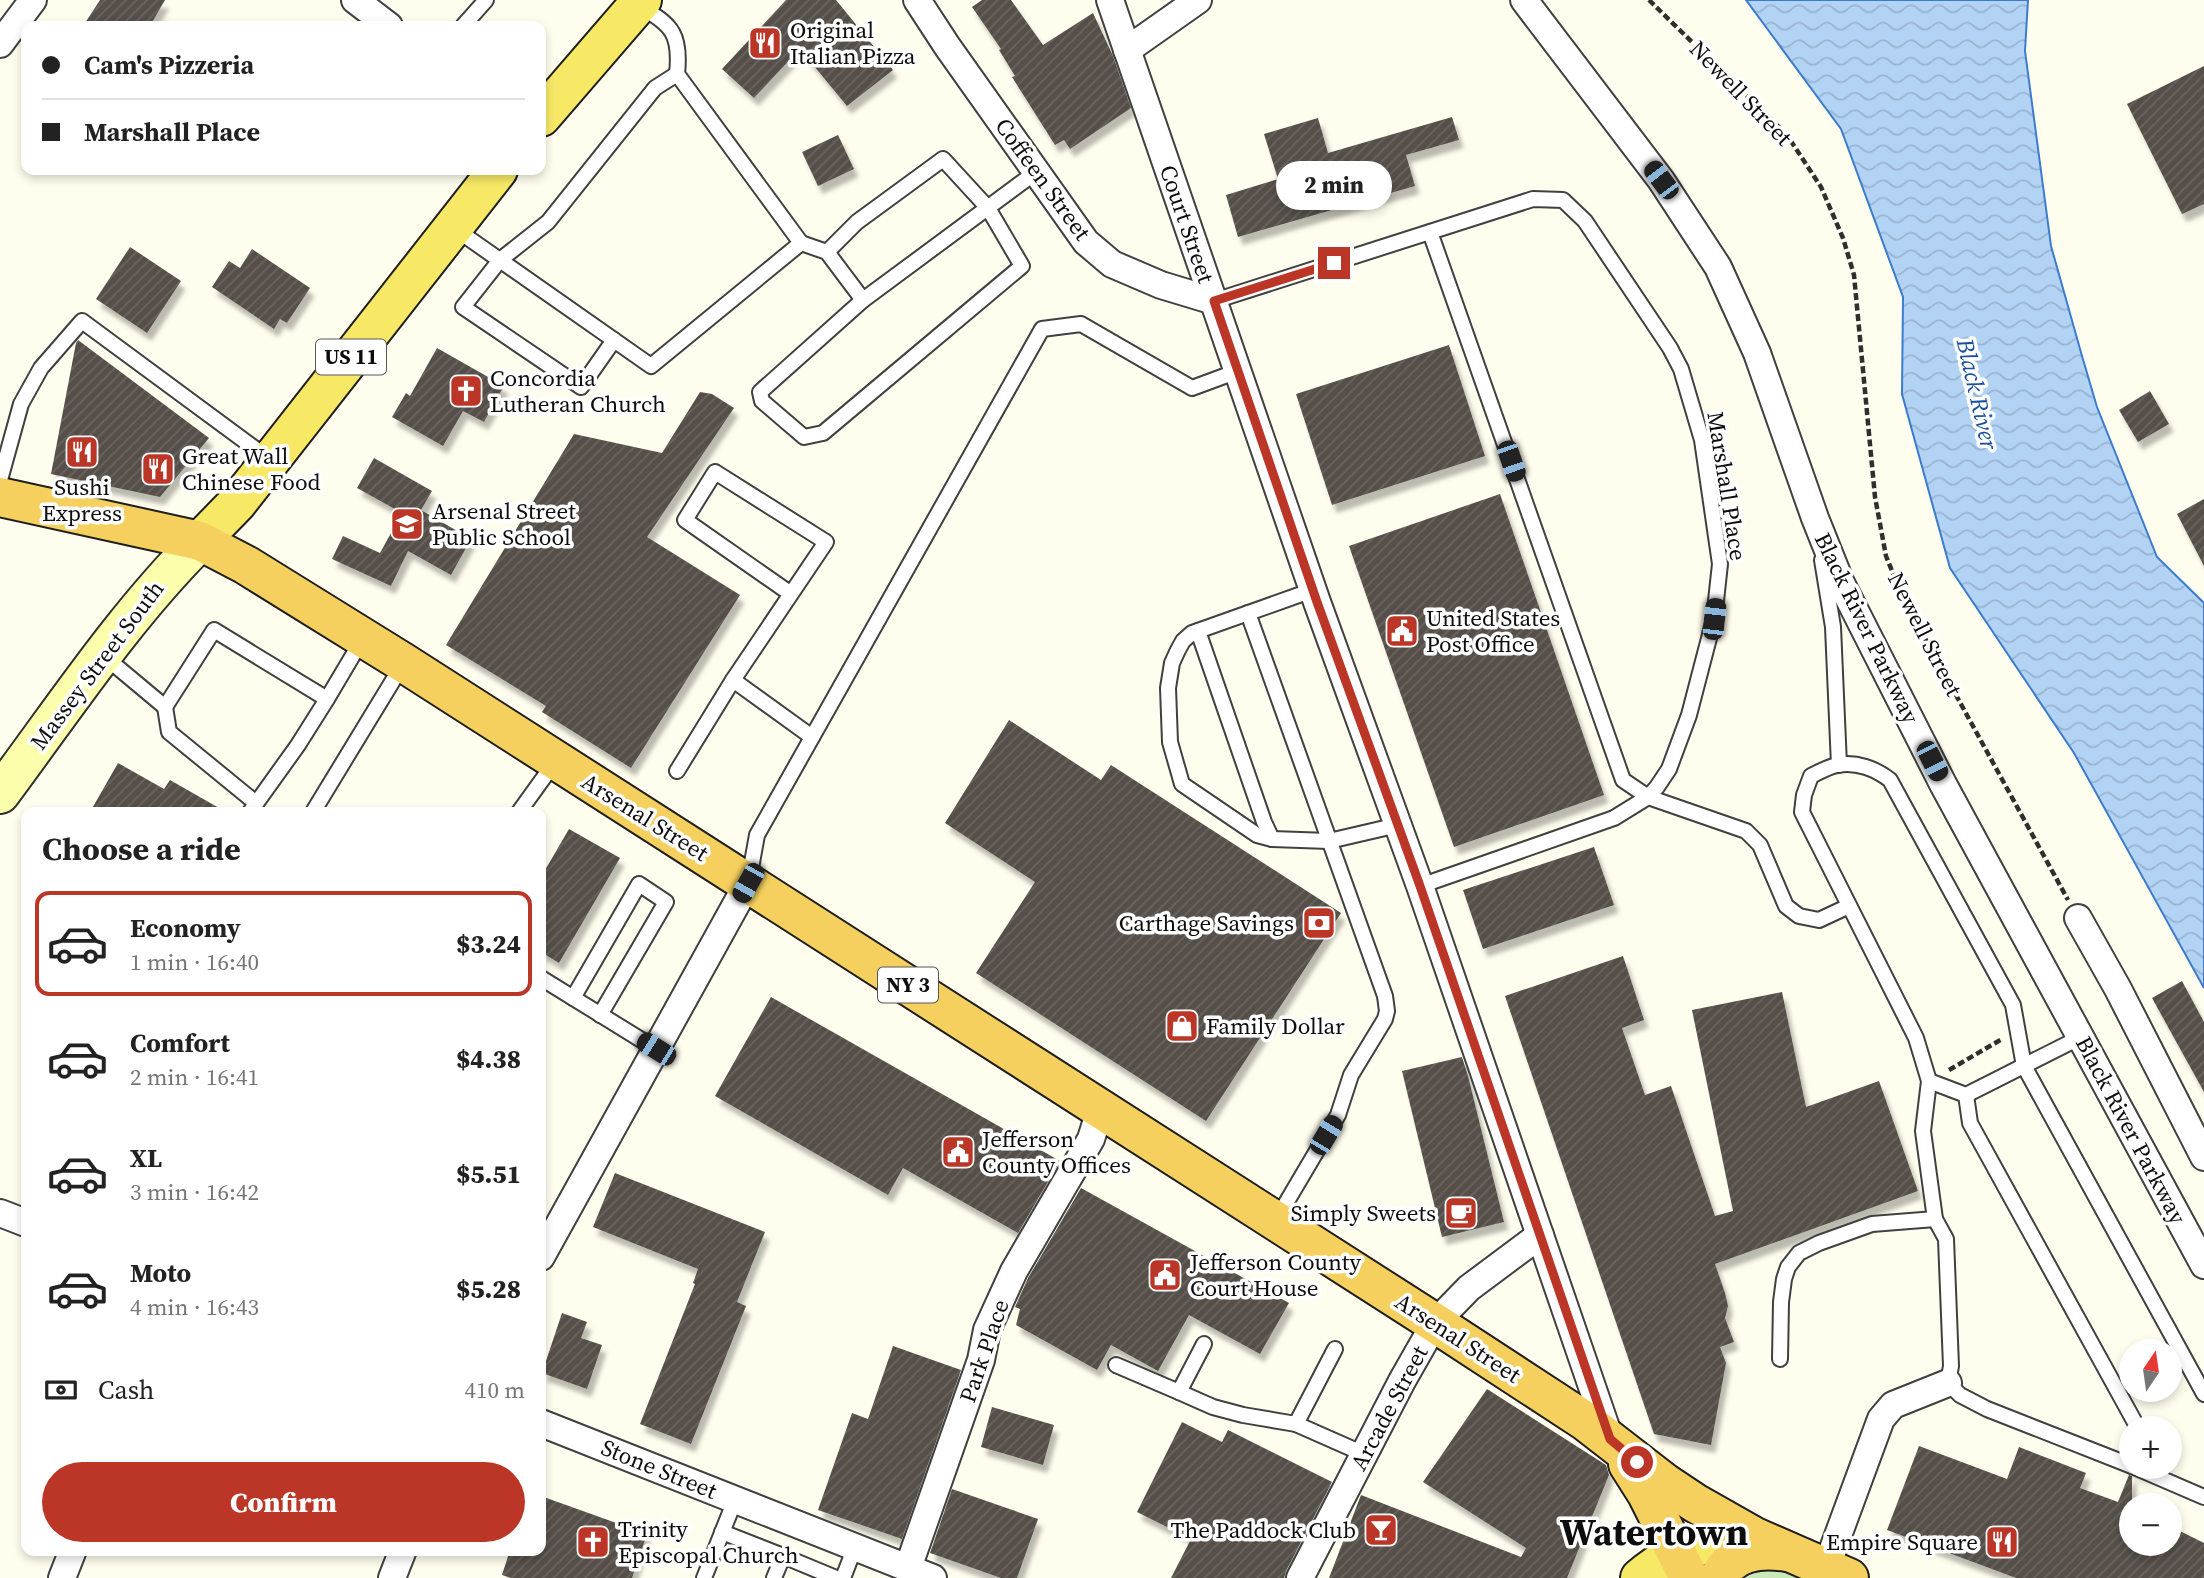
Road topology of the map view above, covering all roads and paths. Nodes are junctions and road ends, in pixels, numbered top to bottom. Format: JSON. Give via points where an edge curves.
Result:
{"nodes":[{"id":1,"x":33,"y":0,"type":"edge"},
{"id":2,"x":355,"y":0,"type":"edge"},
{"id":3,"x":486,"y":0,"type":"edge"},
{"id":4,"x":918,"y":0,"type":"edge"},
{"id":5,"x":1110,"y":0,"type":"edge"},
{"id":6,"x":1198,"y":0,"type":"edge"},
{"id":7,"x":1524,"y":0,"type":"edge"},
{"id":8,"x":1649,"y":0,"type":"edge"},
{"id":9,"x":636,"y":2,"type":"edge"},
{"id":10,"x":382,"y":21,"type":"edge"},
{"id":11,"x":467,"y":21,"type":"edge"},
{"id":12,"x":0,"y":44,"type":"edge"},
{"id":13,"x":1127,"y":50,"type":"junction"},
{"id":14,"x":677,"y":74,"type":"junction"},
{"id":15,"x":546,"y":111,"type":"edge"},
{"id":16,"x":1036,"y":172,"type":"junction"},
{"id":17,"x":494,"y":175,"type":"edge"},
{"id":18,"x":988,"y":208,"type":"junction"},
{"id":19,"x":453,"y":227,"type":"junction"},
{"id":20,"x":1430,"y":232,"type":"junction"},
{"id":21,"x":801,"y":243,"type":"junction"},
{"id":22,"x":827,"y":252,"type":"junction"},
{"id":23,"x":500,"y":260,"type":"junction"},
{"id":24,"x":863,"y":300,"type":"junction"},
{"id":25,"x":1214,"y":301,"type":"junction"},
{"id":26,"x":614,"y":340,"type":"junction"},
{"id":27,"x":1238,"y":371,"type":"junction"},
{"id":28,"x":270,"y":460,"type":"junction"},
{"id":29,"x":0,"y":480,"type":"edge"},
{"id":30,"x":0,"y":497,"type":"edge"},
{"id":31,"x":1815,"y":519,"type":"junction"},
{"id":32,"x":200,"y":541,"type":"junction"},
{"id":33,"x":1313,"y":590,"type":"junction"},
{"id":34,"x":791,"y":594,"type":"junction"},
{"id":35,"x":1248,"y":612,"type":"junction"},
{"id":36,"x":1198,"y":631,"type":"junction"},
{"id":37,"x":363,"y":639,"type":"junction"},
{"id":38,"x":103,"y":655,"type":"junction"},
{"id":39,"x":404,"y":663,"type":"junction"},
{"id":40,"x":733,"y":680,"type":"junction"},
{"id":41,"x":327,"y":699,"type":"junction"},
{"id":42,"x":165,"y":707,"type":"junction"},
{"id":43,"x":812,"y":737,"type":"junction"},
{"id":44,"x":556,"y":761,"type":"junction"},
{"id":45,"x":1839,"y":765,"type":"junction"},
{"id":46,"x":677,"y":771,"type":"dead end"},
{"id":47,"x":0,"y":794,"type":"edge"},
{"id":48,"x":1648,"y":797,"type":"junction"},
{"id":49,"x":253,"y":807,"type":"edge"},
{"id":50,"x":316,"y":807,"type":"edge"},
{"id":51,"x":523,"y":807,"type":"edge"},
{"id":52,"x":1398,"y":825,"type":"junction"},
{"id":53,"x":1272,"y":839,"type":"junction"},
{"id":54,"x":1329,"y":841,"type":"junction"},
{"id":55,"x":748,"y":883,"type":"junction"},
{"id":56,"x":1420,"y":886,"type":"junction"},
{"id":57,"x":1849,"y":906,"type":"junction"},
{"id":58,"x":2078,"y":918,"type":"joint"},
{"id":59,"x":546,"y":981,"type":"edge"},
{"id":60,"x":573,"y":998,"type":"junction"},
{"id":61,"x":600,"y":1015,"type":"junction"},
{"id":62,"x":2017,"y":1030,"type":"junction"},
{"id":63,"x":2081,"y":1037,"type":"junction"},
{"id":64,"x":656,"y":1049,"type":"junction"},
{"id":65,"x":2024,"y":1066,"type":"junction"},
{"id":66,"x":1929,"y":1081,"type":"junction"},
{"id":67,"x":1966,"y":1095,"type":"junction"},
{"id":68,"x":1101,"y":1108,"type":"junction"},
{"id":69,"x":2204,"y":1157,"type":"edge"},
{"id":70,"x":0,"y":1213,"type":"edge"},
{"id":71,"x":1935,"y":1219,"type":"junction"},
{"id":72,"x":1276,"y":1220,"type":"junction"},
{"id":73,"x":21,"y":1221,"type":"edge"},
{"id":74,"x":1540,"y":1235,"type":"junction"},
{"id":75,"x":546,"y":1248,"type":"edge"},
{"id":76,"x":2204,"y":1265,"type":"edge"},
{"id":77,"x":1435,"y":1323,"type":"junction"},
{"id":78,"x":1204,"y":1344,"type":"dead end"},
{"id":79,"x":1335,"y":1349,"type":"dead end"},
{"id":80,"x":1780,"y":1359,"type":"dead end"},
{"id":81,"x":1116,"y":1365,"type":"dead end"},
{"id":82,"x":1948,"y":1383,"type":"junction"},
{"id":83,"x":1179,"y":1392,"type":"junction"},
{"id":84,"x":2204,"y":1395,"type":"edge"},
{"id":85,"x":2131,"y":1416,"type":"edge"},
{"id":86,"x":1296,"y":1424,"type":"junction"},
{"id":87,"x":546,"y":1425,"type":"edge"},
{"id":88,"x":1610,"y":1439,"type":"junction"},
{"id":89,"x":1364,"y":1454,"type":"junction"},
{"id":90,"x":2119,"y":1461,"type":"edge"},
{"id":91,"x":2167,"y":1480,"type":"edge"},
{"id":92,"x":2204,"y":1497,"type":"edge"},
{"id":93,"x":736,"y":1500,"type":"junction"},
{"id":94,"x":723,"y":1532,"type":"junction"},
{"id":95,"x":855,"y":1547,"type":"junction"},
{"id":96,"x":1787,"y":1552,"type":"junction"},
{"id":97,"x":71,"y":1556,"type":"edge"},
{"id":98,"x":401,"y":1556,"type":"edge"},
{"id":99,"x":783,"y":1556,"type":"junction"},
{"id":100,"x":1683,"y":1565,"type":"edge"},
{"id":101,"x":908,"y":1568,"type":"junction"},
{"id":102,"x":1838,"y":1573,"type":"edge"},
{"id":103,"x":62,"y":1578,"type":"edge"},
{"id":104,"x":392,"y":1578,"type":"edge"},
{"id":105,"x":704,"y":1578,"type":"edge"},
{"id":106,"x":774,"y":1578,"type":"edge"},
{"id":107,"x":836,"y":1578,"type":"edge"},
{"id":108,"x":843,"y":1578,"type":"edge"},
{"id":109,"x":933,"y":1578,"type":"edge"},
{"id":110,"x":1300,"y":1578,"type":"edge"},
{"id":111,"x":1640,"y":1578,"type":"edge"},
{"id":112,"x":1719,"y":1578,"type":"edge"}],
"edges":[{"from":1,"to":12,"type":"street"},
{"from":2,"to":10,"type":"street"},
{"from":3,"to":11,"type":"lane"},
{"from":4,"to":16,"type":"street","name":"Coffeen Street"},
{"from":5,"to":13,"type":"street","name":"Court Street"},
{"from":6,"to":13,"type":"street"},
{"from":7,"to":31,"type":"street","name":"Black River Parkway","via":[[1661,180],[1718,267],[1757,353]]},
{"from":8,"to":58,"type":"path","name":"Newell Street","via":[[1787,135],[1821,187],[1854,275],[1875,497],[1886,556],[1903,598]]},
{"from":9,"to":14,"type":"lane","via":[[660,18],[677,42]]},
{"from":9,"to":15,"type":"main road"},
{"from":13,"to":25,"type":"street","name":"Court Street"},
{"from":14,"to":21,"type":"lane"},
{"from":14,"to":23,"type":"lane","via":[[655,88],[548,222]]},
{"from":16,"to":18,"type":"lane"},
{"from":16,"to":25,"type":"street","name":"Coffeen Street","via":[[1086,242],[1112,264]]},
{"from":17,"to":19,"type":"main road","number":"US 11"},
{"from":18,"to":22,"type":"lane","via":[[943,159],[857,222]]},
{"from":18,"to":24,"type":"lane"},
{"from":18,"to":24,"type":"lane","via":[[1022,266],[822,433],[804,437],[762,401],[760,392]]},
{"from":19,"to":23,"type":"lane"},
{"from":19,"to":28,"type":"main road","number":"US 11"},
{"from":20,"to":25,"type":"lane","name":"Marshall Place"},
{"from":20,"to":48,"type":"lane","via":[[1623,780]]},
{"from":20,"to":48,"type":"lane","name":"Marshall Place","via":[[1533,199],[1563,200],[1585,221],[1681,369],[1702,440],[1720,565],[1714,619],[1689,715],[1669,769]]},
{"from":21,"to":22,"type":"lane"},
{"from":21,"to":26,"type":"lane","via":[[650,366]]},
{"from":22,"to":24,"type":"lane"},
{"from":23,"to":26,"type":"lane"},
{"from":23,"to":26,"type":"lane","via":[[463,307],[581,387]]},
{"from":25,"to":27,"type":"street","name":"Court Street"},
{"from":27,"to":33,"type":"street","name":"Court Street"},
{"from":27,"to":43,"type":"lane","via":[[1192,388],[1081,324],[1042,329]]},
{"from":28,"to":29,"type":"lane","via":[[82,321],[41,368],[21,404]]},
{"from":28,"to":32,"type":"main road","number":"US 11"},
{"from":30,"to":32,"type":"highway","name":"Arsenal Street","number":"NY 3"},
{"from":31,"to":45,"type":"lane","via":[[1833,627]]},
{"from":31,"to":63,"type":"street","name":"Black River Parkway","via":[[1841,583],[1937,772]]},
{"from":32,"to":37,"type":"highway","name":"Arsenal Street","number":"NY 3"},
{"from":32,"to":38,"type":"main road","name":"Massey Street South","number":"US 11","via":[[168,573]]},
{"from":33,"to":35,"type":"lane"},
{"from":33,"to":52,"type":"street","name":"Court Street"},
{"from":34,"to":34,"type":"lane","via":[[826,542],[715,472],[685,520]]},
{"from":34,"to":40,"type":"lane"},
{"from":35,"to":36,"type":"lane"},
{"from":35,"to":54,"type":"lane"},
{"from":36,"to":53,"type":"lane"},
{"from":36,"to":53,"type":"lane","via":[[1178,650],[1168,688],[1170,742],[1182,784],[1257,835]]},
{"from":37,"to":39,"type":"highway","name":"Arsenal Street","number":"NY 3"},
{"from":37,"to":41,"type":"lane"},
{"from":38,"to":42,"type":"lane"},
{"from":38,"to":47,"type":"main road","name":"Massey Street South","number":"US 11"},
{"from":39,"to":44,"type":"highway","name":"Arsenal Street","number":"NY 3"},
{"from":39,"to":50,"type":"lane"},
{"from":40,"to":43,"type":"lane"},
{"from":40,"to":46,"type":"lane"},
{"from":41,"to":42,"type":"lane","via":[[214,630]]},
{"from":41,"to":49,"type":"lane"},
{"from":42,"to":49,"type":"lane","via":[[169,732]]},
{"from":43,"to":55,"type":"lane","via":[[757,835]]},
{"from":44,"to":51,"type":"lane"},
{"from":44,"to":55,"type":"highway","name":"Arsenal Street","number":"NY 3"},
{"from":45,"to":57,"type":"lane","via":[[1811,776],[1802,812]]},
{"from":45,"to":62,"type":"lane","via":[[1867,767],[1890,780],[2014,1004]]},
{"from":48,"to":56,"type":"lane","name":"Marshall Place","via":[[1614,818]]},
{"from":48,"to":57,"type":"lane","via":[[1746,831],[1760,845],[1786,906],[1799,916],[1819,920]]},
{"from":52,"to":54,"type":"lane"},
{"from":52,"to":56,"type":"street","name":"Court Street"},
{"from":53,"to":54,"type":"lane"},
{"from":54,"to":72,"type":"lane","via":[[1387,1011],[1351,1075],[1338,1115]]},
{"from":55,"to":64,"type":"street"},
{"from":55,"to":68,"type":"highway","name":"Arsenal Street","number":"NY 3"},
{"from":56,"to":74,"type":"street","name":"Court Street"},
{"from":57,"to":66,"type":"lane","via":[[1916,1038]]},
{"from":58,"to":69,"type":"street"},
{"from":59,"to":60,"type":"lane"},
{"from":60,"to":61,"type":"lane"},
{"from":60,"to":61,"type":"lane","via":[[639,884],[666,902]]},
{"from":61,"to":64,"type":"lane"},
{"from":62,"to":65,"type":"lane"},
{"from":62,"to":66,"type":"path"},
{"from":63,"to":65,"type":"lane"},
{"from":63,"to":76,"type":"street","name":"Black River Parkway"},
{"from":64,"to":75,"type":"street"},
{"from":65,"to":67,"type":"lane"},
{"from":65,"to":84,"type":"lane"},
{"from":66,"to":67,"type":"lane"},
{"from":66,"to":71,"type":"lane","via":[[1923,1130]]},
{"from":67,"to":85,"type":"lane","via":[[1970,1124]]},
{"from":68,"to":72,"type":"highway","name":"Arsenal Street","number":"NY 3"},
{"from":68,"to":101,"type":"street","name":"Park Place","via":[[1091,1139],[1014,1271],[987,1330],[981,1360]]},
{"from":70,"to":73,"type":"street"},
{"from":71,"to":80,"type":"lane","via":[[1872,1224],[1799,1253],[1784,1279]]},
{"from":71,"to":82,"type":"lane","via":[[1946,1239]]},
{"from":72,"to":77,"type":"highway","name":"Arsenal Street","number":"NY 3"},
{"from":74,"to":77,"type":"street","name":"Arcade Street","via":[[1469,1288]]},
{"from":74,"to":88,"type":"street","name":"Court Street"},
{"from":77,"to":88,"type":"highway","name":"Arsenal Street","number":"NY 3"},
{"from":77,"to":89,"type":"street","name":"Arcade Street"},
{"from":78,"to":83,"type":"lane"},
{"from":79,"to":86,"type":"lane"},
{"from":81,"to":83,"type":"lane"},
{"from":82,"to":90,"type":"lane","via":[[1987,1409]]},
{"from":82,"to":102,"type":"street","via":[[1893,1405],[1881,1419]]},
{"from":83,"to":86,"type":"lane","via":[[1213,1407]]},
{"from":86,"to":89,"type":"lane"},
{"from":87,"to":93,"type":"street","name":"Stone Street"},
{"from":88,"to":96,"type":"highway","number":"NY 3","via":[[1695,1503]]},
{"from":88,"to":100,"type":"highway","number":"NY 3","via":[[1631,1468]]},
{"from":89,"to":110,"type":"street","name":"Arcade Street"},
{"from":91,"to":92,"type":"lane"},
{"from":93,"to":94,"type":"lane"},
{"from":93,"to":95,"type":"street","name":"Stone Street"},
{"from":94,"to":99,"type":"lane"},
{"from":94,"to":105,"type":"lane"},
{"from":95,"to":101,"type":"street","name":"Stone Street"},
{"from":95,"to":108,"type":"lane"},
{"from":96,"to":100,"type":"main road","via":[[1724,1542],[1696,1546]]},
{"from":96,"to":102,"type":"highway"},
{"from":96,"to":112,"type":"highway","via":[[1758,1549],[1745,1553],[1731,1561]]},
{"from":97,"to":103,"type":"street"},
{"from":98,"to":104,"type":"street"},
{"from":99,"to":106,"type":"lane"},
{"from":99,"to":107,"type":"lane"},
{"from":100,"to":111,"type":"main road","via":[[1651,1568]]},
{"from":101,"to":109,"type":"street","name":"Stone Street"}]}
